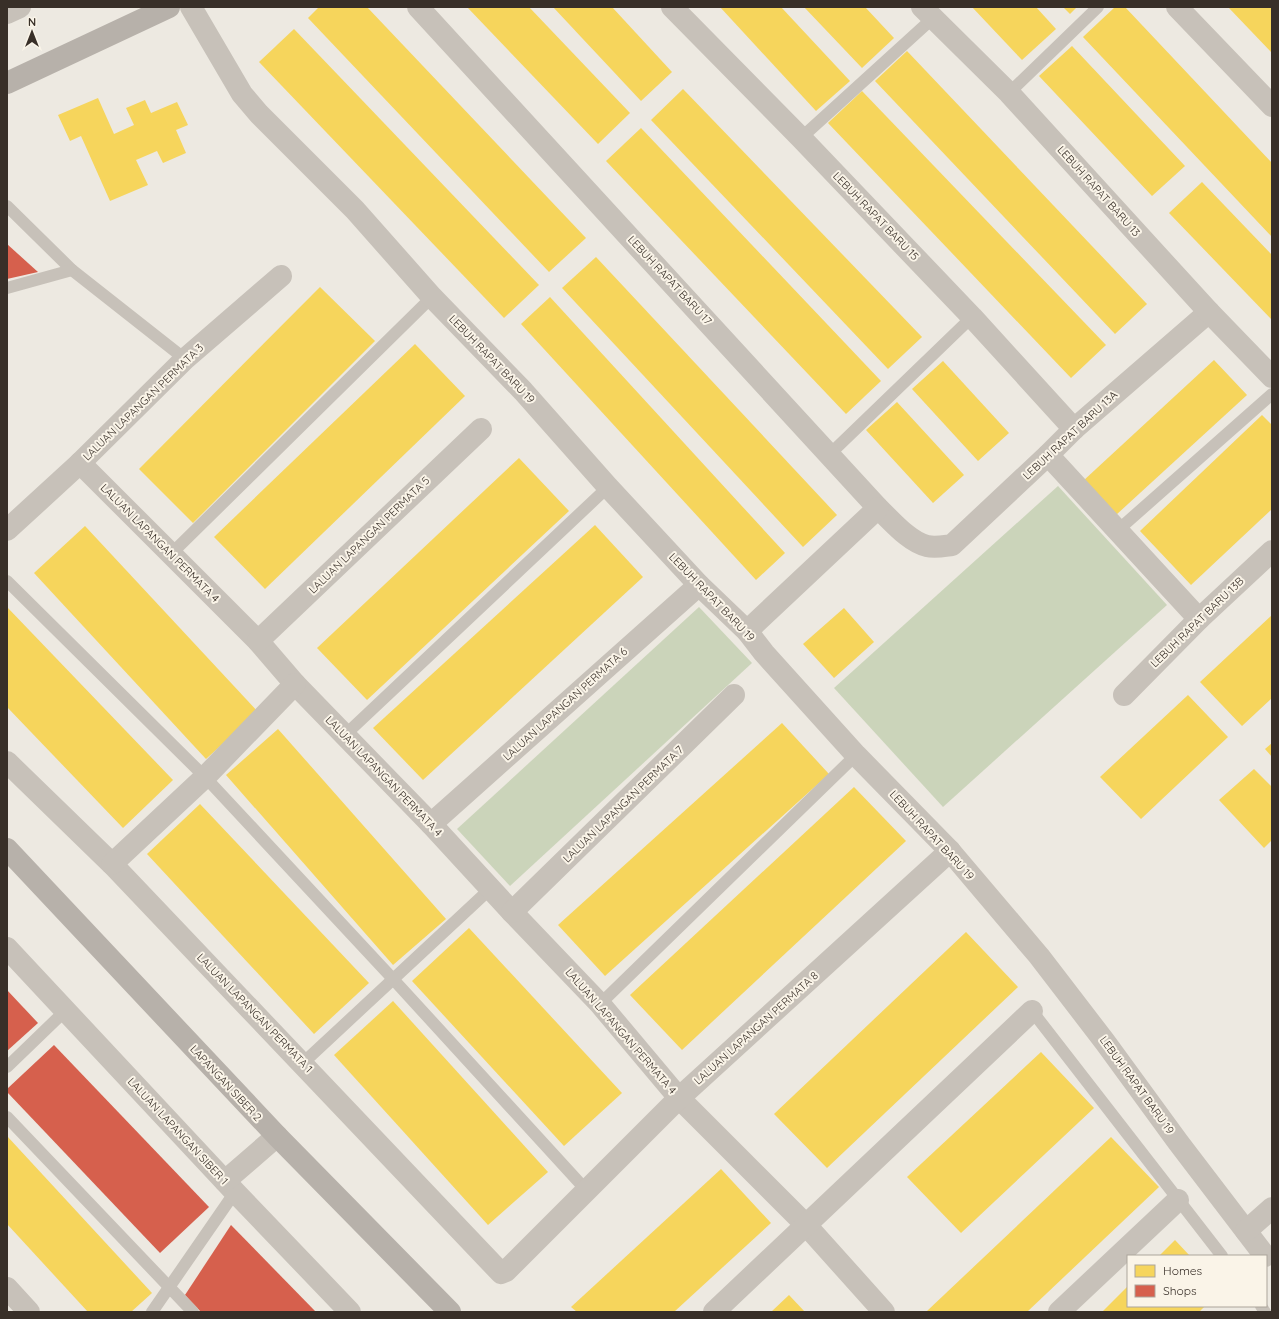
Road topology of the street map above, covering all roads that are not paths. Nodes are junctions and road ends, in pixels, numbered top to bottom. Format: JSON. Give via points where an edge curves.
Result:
{"nodes":[{"id":1,"x":20,"y":7,"type":"edge"},
{"id":2,"x":169,"y":7,"type":"edge"},
{"id":3,"x":191,"y":7,"type":"edge"},
{"id":4,"x":418,"y":7,"type":"edge"},
{"id":5,"x":672,"y":7,"type":"edge"},
{"id":6,"x":1098,"y":7,"type":"edge"},
{"id":7,"x":1177,"y":7,"type":"edge"},
{"id":8,"x":7,"y":13,"type":"edge"},
{"id":9,"x":927,"y":13,"type":"edge"},
{"id":10,"x":7,"y":83,"type":"edge"},
{"id":11,"x":1009,"y":93,"type":"junction"},
{"id":12,"x":1272,"y":106,"type":"edge"},
{"id":13,"x":801,"y":138,"type":"junction"},
{"id":14,"x":7,"y":206,"type":"edge"},
{"id":15,"x":72,"y":270,"type":"junction"},
{"id":16,"x":281,"y":276,"type":"dead end"},
{"id":17,"x":7,"y":288,"type":"edge"},
{"id":18,"x":432,"y":297,"type":"junction"},
{"id":19,"x":1209,"y":312,"type":"junction"},
{"id":20,"x":972,"y":317,"type":"junction"},
{"id":21,"x":185,"y":359,"type":"junction"},
{"id":22,"x":1272,"y":377,"type":"edge"},
{"id":23,"x":1272,"y":394,"type":"edge"},
{"id":24,"x":481,"y":429,"type":"dead end"},
{"id":25,"x":1074,"y":429,"type":"junction"},
{"id":26,"x":830,"y":454,"type":"junction"},
{"id":27,"x":1048,"y":455,"type":"junction"},
{"id":28,"x":80,"y":463,"type":"junction"},
{"id":29,"x":608,"y":487,"type":"junction"},
{"id":30,"x":878,"y":508,"type":"junction"},
{"id":31,"x":7,"y":530,"type":"edge"},
{"id":32,"x":1117,"y":531,"type":"junction"},
{"id":33,"x":927,"y":546,"type":"joint"},
{"id":34,"x":1272,"y":551,"type":"edge"},
{"id":35,"x":170,"y":555,"type":"junction"},
{"id":36,"x":7,"y":581,"type":"edge"},
{"id":37,"x":699,"y":585,"type":"junction"},
{"id":38,"x":1199,"y":618,"type":"junction"},
{"id":39,"x":747,"y":631,"type":"junction"},
{"id":40,"x":258,"y":641,"type":"junction"},
{"id":41,"x":296,"y":684,"type":"junction"},
{"id":42,"x":734,"y":695,"type":"dead end"},
{"id":43,"x":1124,"y":695,"type":"dead end"},
{"id":44,"x":345,"y":735,"type":"junction"},
{"id":45,"x":856,"y":755,"type":"junction"},
{"id":46,"x":7,"y":762,"type":"edge"},
{"id":47,"x":205,"y":777,"type":"junction"},
{"id":48,"x":431,"y":824,"type":"junction"},
{"id":49,"x":7,"y":849,"type":"edge"},
{"id":50,"x":950,"y":851,"type":"junction"},
{"id":51,"x":112,"y":864,"type":"junction"},
{"id":52,"x":490,"y":889,"type":"junction"},
{"id":53,"x":512,"y":912,"type":"junction"},
{"id":54,"x":7,"y":948,"type":"edge"},
{"id":55,"x":393,"y":979,"type":"junction"},
{"id":56,"x":600,"y":1004,"type":"junction"},
{"id":57,"x":65,"y":1011,"type":"junction"},
{"id":58,"x":1032,"y":1011,"type":"joint"},
{"id":59,"x":303,"y":1063,"type":"junction"},
{"id":60,"x":7,"y":1067,"type":"edge"},
{"id":61,"x":679,"y":1098,"type":"junction"},
{"id":62,"x":7,"y":1117,"type":"edge"},
{"id":63,"x":276,"y":1136,"type":"junction"},
{"id":64,"x":230,"y":1186,"type":"junction"},
{"id":65,"x":587,"y":1191,"type":"junction"},
{"id":66,"x":1178,"y":1200,"type":"junction"},
{"id":67,"x":1272,"y":1208,"type":"edge"},
{"id":68,"x":806,"y":1225,"type":"junction"},
{"id":69,"x":1246,"y":1231,"type":"junction"},
{"id":70,"x":1221,"y":1255,"type":"edge"},
{"id":71,"x":1264,"y":1255,"type":"edge"},
{"id":72,"x":497,"y":1269,"type":"joint"},
{"id":73,"x":170,"y":1286,"type":"junction"},
{"id":74,"x":7,"y":1288,"type":"edge"},
{"id":75,"x":30,"y":1312,"type":"edge"},
{"id":76,"x":152,"y":1312,"type":"edge"},
{"id":77,"x":193,"y":1312,"type":"edge"},
{"id":78,"x":350,"y":1312,"type":"edge"},
{"id":79,"x":450,"y":1312,"type":"edge"},
{"id":80,"x":714,"y":1312,"type":"edge"},
{"id":81,"x":884,"y":1312,"type":"edge"},
{"id":82,"x":1059,"y":1312,"type":"edge"}],
"edges":[{"from":1,"to":8,"type":"street"},
{"from":2,"to":10,"type":"street"},
{"from":3,"to":18,"type":"street","name":"LEBUH RAPAT BARU 19","via":[[242,94],[355,210]]},
{"from":4,"to":26,"type":"street","name":"LEBUH RAPAT BARU 17"},
{"from":5,"to":13,"type":"street","name":"LEBUH RAPAT BARU 15"},
{"from":6,"to":11,"type":"lane"},
{"from":7,"to":12,"type":"street"},
{"from":9,"to":11,"type":"street","name":"LEBUH RAPAT BARU 13"},
{"from":9,"to":13,"type":"lane"},
{"from":11,"to":19,"type":"street","name":"LEBUH RAPAT BARU 13"},
{"from":13,"to":20,"type":"street","name":"LEBUH RAPAT BARU 15"},
{"from":14,"to":15,"type":"lane"},
{"from":15,"to":17,"type":"lane"},
{"from":15,"to":21,"type":"lane"},
{"from":16,"to":21,"type":"street","name":"LALUAN LAPANGAN PERMATA 3"},
{"from":18,"to":29,"type":"street","name":"LEBUH RAPAT BARU 19","via":[[523,391]]},
{"from":18,"to":35,"type":"lane"},
{"from":19,"to":22,"type":"street","name":"LEBUH RAPAT BARU 13"},
{"from":19,"to":25,"type":"street","name":"LEBUH RAPAT BARU 13A"},
{"from":20,"to":25,"type":"street","name":"LEBUH RAPAT BARU 15"},
{"from":20,"to":26,"type":"lane"},
{"from":21,"to":28,"type":"street","name":"LALUAN LAPANGAN PERMATA 3"},
{"from":23,"to":32,"type":"lane"},
{"from":24,"to":40,"type":"street","name":"LALUAN LAPANGAN PERMATA 5"},
{"from":25,"to":27,"type":"street","name":"LEBUH RAPAT BARU 13A"},
{"from":26,"to":30,"type":"street","name":"LEBUH RAPAT BARU 17"},
{"from":27,"to":32,"type":"street"},
{"from":27,"to":33,"type":"street","name":"LEBUH RAPAT BARU 13A","via":[[952,545]]},
{"from":28,"to":31,"type":"street","name":"LALUAN LAPANGAN PERMATA 3"},
{"from":28,"to":35,"type":"street","name":"LALUAN LAPANGAN PERMATA 4"},
{"from":29,"to":37,"type":"street","name":"LEBUH RAPAT BARU 19"},
{"from":29,"to":44,"type":"lane"},
{"from":30,"to":33,"type":"street","name":"LEBUH RAPAT BARU 17","via":[[912,540]]},
{"from":30,"to":39,"type":"street"},
{"from":32,"to":38,"type":"street"},
{"from":34,"to":38,"type":"street","name":"LEBUH RAPAT BARU 13B"},
{"from":35,"to":40,"type":"street","name":"LALUAN LAPANGAN PERMATA 4"},
{"from":36,"to":47,"type":"lane"},
{"from":37,"to":39,"type":"street","name":"LEBUH RAPAT BARU 19"},
{"from":37,"to":48,"type":"street","name":"LALUAN LAPANGAN PERMATA 6"},
{"from":38,"to":43,"type":"street","name":"LEBUH RAPAT BARU 13B"},
{"from":39,"to":45,"type":"street","name":"LEBUH RAPAT BARU 19"},
{"from":40,"to":41,"type":"street","name":"LALUAN LAPANGAN PERMATA 4"},
{"from":41,"to":44,"type":"street","name":"LALUAN LAPANGAN PERMATA 4"},
{"from":41,"to":47,"type":"street"},
{"from":42,"to":53,"type":"street","name":"LALUAN LAPANGAN PERMATA 7"},
{"from":44,"to":48,"type":"street","name":"LALUAN LAPANGAN PERMATA 4"},
{"from":45,"to":50,"type":"street","name":"LEBUH RAPAT BARU 19"},
{"from":45,"to":56,"type":"lane"},
{"from":46,"to":51,"type":"street","name":"LALUAN LAPANGAN PERMATA 1"},
{"from":47,"to":51,"type":"street"},
{"from":47,"to":55,"type":"lane"},
{"from":48,"to":52,"type":"street","name":"LALUAN LAPANGAN PERMATA 4"},
{"from":49,"to":63,"type":"street","name":"LAPANGAN SIBER 2"},
{"from":50,"to":61,"type":"street","name":"LALUAN LAPANGAN PERMATA 8"},
{"from":50,"to":69,"type":"street","name":"LEBUH RAPAT BARU 19","via":[[1038,956],[1105,1042]]},
{"from":51,"to":59,"type":"street","name":"LALUAN LAPANGAN PERMATA 1"},
{"from":52,"to":53,"type":"street","name":"LALUAN LAPANGAN PERMATA 4"},
{"from":52,"to":55,"type":"lane"},
{"from":53,"to":56,"type":"street","name":"LALUAN LAPANGAN PERMATA 4"},
{"from":54,"to":57,"type":"street","name":"LALUAN LAPANGAN SIBER 1"},
{"from":55,"to":59,"type":"lane"},
{"from":55,"to":65,"type":"lane"},
{"from":56,"to":61,"type":"street","name":"LALUAN LAPANGAN PERMATA 4"},
{"from":57,"to":60,"type":"lane"},
{"from":57,"to":64,"type":"street","name":"LALUAN LAPANGAN SIBER 1"},
{"from":58,"to":66,"type":"lane"},
{"from":58,"to":68,"type":"street"},
{"from":59,"to":72,"type":"street","name":"LALUAN LAPANGAN PERMATA 1"},
{"from":61,"to":65,"type":"street","name":"LALUAN LAPANGAN PERMATA 8"},
{"from":61,"to":68,"type":"street","name":"LALUAN LAPANGAN PERMATA 4"},
{"from":62,"to":73,"type":"lane"},
{"from":63,"to":64,"type":"street"},
{"from":63,"to":79,"type":"street","name":"LAPANGAN SIBER 2"},
{"from":64,"to":73,"type":"lane"},
{"from":64,"to":78,"type":"street","name":"LALUAN LAPANGAN SIBER 1"},
{"from":65,"to":72,"type":"street","name":"LALUAN LAPANGAN PERMATA 8","via":[[506,1270],[501,1273]]},
{"from":66,"to":70,"type":"lane"},
{"from":66,"to":82,"type":"street"},
{"from":67,"to":69,"type":"street"},
{"from":68,"to":80,"type":"street"},
{"from":68,"to":81,"type":"street","name":"LALUAN LAPANGAN PERMATA 4"},
{"from":69,"to":71,"type":"street","name":"LEBUH RAPAT BARU 19"},
{"from":73,"to":76,"type":"lane"},
{"from":73,"to":77,"type":"lane"},
{"from":74,"to":75,"type":"street"}]}
